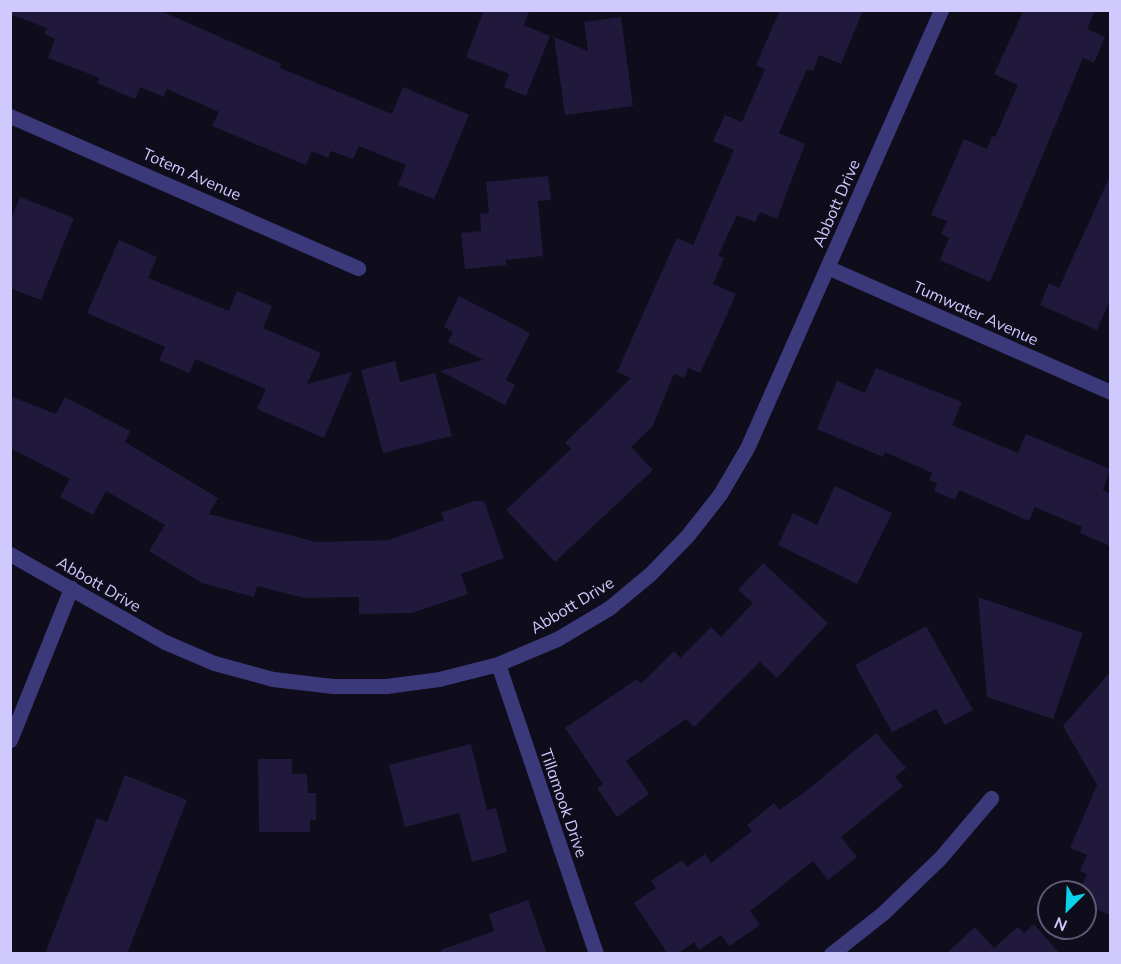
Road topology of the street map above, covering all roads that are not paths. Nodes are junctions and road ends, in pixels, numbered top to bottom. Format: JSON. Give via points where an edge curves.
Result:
{"nodes":[{"id":1,"x":941,"y":10,"type":"edge"},
{"id":2,"x":10,"y":116,"type":"edge"},
{"id":3,"x":827,"y":267,"type":"junction"},
{"id":4,"x":358,"y":268,"type":"dead end"},
{"id":5,"x":1110,"y":392,"type":"edge"},
{"id":6,"x":10,"y":554,"type":"edge"},
{"id":7,"x":71,"y":588,"type":"junction"},
{"id":8,"x":498,"y":664,"type":"junction"},
{"id":9,"x":10,"y":740,"type":"edge"},
{"id":10,"x":991,"y":798,"type":"dead end"},
{"id":11,"x":596,"y":954,"type":"edge"},
{"id":12,"x":831,"y":954,"type":"edge"}],
"edges":[{"from":1,"to":3,"type":"street","name":"Abbott Drive"},
{"from":2,"to":4,"type":"street","name":"Totem Avenue"},
{"from":3,"to":5,"type":"street","name":"Tumwater Avenue"},
{"from":3,"to":8,"type":"street","name":"Abbott Drive","via":[[747,448],[720,494],[687,536],[609,608],[557,639]]},
{"from":6,"to":7,"type":"street","name":"Abbott Drive"},
{"from":7,"to":8,"type":"street","name":"Abbott Drive","via":[[165,642],[214,663],[273,679],[333,686],[386,686],[439,679]]},
{"from":7,"to":9,"type":"street"},
{"from":8,"to":11,"type":"street","name":"Tillamook Drive"},
{"from":10,"to":12,"type":"street","via":[[940,858],[883,913]]}]}
